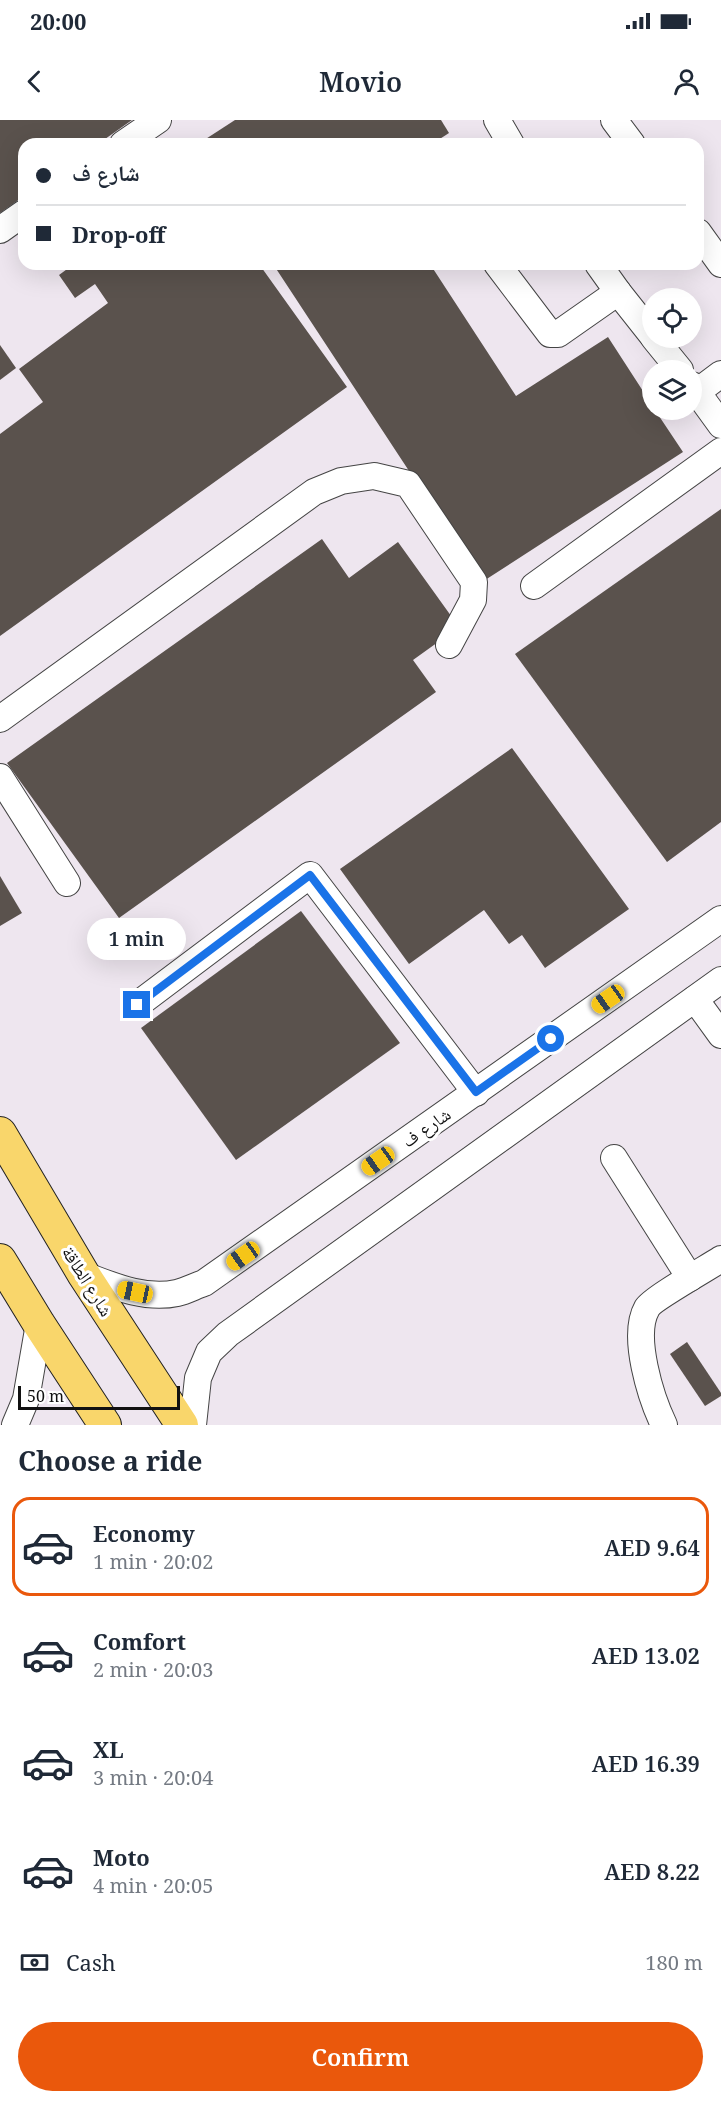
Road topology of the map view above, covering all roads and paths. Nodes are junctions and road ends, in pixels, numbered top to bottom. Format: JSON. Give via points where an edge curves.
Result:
{"nodes":[{"id":1,"x":158,"y":120,"type":"edge"},
{"id":2,"x":497,"y":120,"type":"edge"},
{"id":3,"x":614,"y":120,"type":"edge"},
{"id":4,"x":132,"y":138,"type":"edge"},
{"id":5,"x":508,"y":138,"type":"edge"},
{"id":6,"x":628,"y":138,"type":"edge"},
{"id":7,"x":18,"y":217,"type":"edge"},
{"id":8,"x":0,"y":230,"type":"edge"},
{"id":9,"x":704,"y":240,"type":"edge"},
{"id":10,"x":721,"y":264,"type":"edge"},
{"id":11,"x":502,"y":270,"type":"edge"},
{"id":12,"x":602,"y":270,"type":"edge"},
{"id":13,"x":618,"y":292,"type":"junction"},
{"id":14,"x":642,"y":322,"type":"edge"},
{"id":15,"x":663,"y":348,"type":"edge"},
{"id":16,"x":672,"y":360,"type":"edge"},
{"id":17,"x":721,"y":374,"type":"edge"},
{"id":18,"x":702,"y":385,"type":"edge"},
{"id":19,"x":702,"y":400,"type":"edge"},
{"id":20,"x":721,"y":425,"type":"edge"},
{"id":21,"x":721,"y":451,"type":"edge"},
{"id":22,"x":534,"y":586,"type":"dead end"},
{"id":23,"x":449,"y":645,"type":"dead end"},
{"id":24,"x":0,"y":719,"type":"edge"},
{"id":25,"x":0,"y":777,"type":"edge"},
{"id":26,"x":67,"y":883,"type":"dead end"},
{"id":27,"x":721,"y":920,"type":"edge"},
{"id":28,"x":721,"y":980,"type":"edge"},
{"id":29,"x":694,"y":999,"type":"junction"},
{"id":30,"x":137,"y":1005,"type":"dead end"},
{"id":31,"x":721,"y":1035,"type":"edge"},
{"id":32,"x":476,"y":1092,"type":"junction"},
{"id":33,"x":0,"y":1133,"type":"edge"},
{"id":34,"x":614,"y":1158,"type":"dead end"},
{"id":35,"x":721,"y":1259,"type":"edge"},
{"id":36,"x":0,"y":1260,"type":"edge"},
{"id":37,"x":84,"y":1275,"type":"junction"},
{"id":38,"x":690,"y":1278,"type":"junction"},
{"id":39,"x":39,"y":1324,"type":"junction"},
{"id":40,"x":15,"y":1425,"type":"edge"},
{"id":41,"x":105,"y":1425,"type":"edge"},
{"id":42,"x":182,"y":1425,"type":"edge"},
{"id":43,"x":193,"y":1425,"type":"edge"},
{"id":44,"x":664,"y":1425,"type":"edge"}],
"edges":[{"from":1,"to":4,"type":"street"},
{"from":2,"to":5,"type":"street"},
{"from":3,"to":6,"type":"street"},
{"from":7,"to":8,"type":"street"},
{"from":9,"to":10,"type":"street"},
{"from":11,"to":13,"type":"street","via":[[550,334],[558,334]]},
{"from":12,"to":13,"type":"street"},
{"from":13,"to":14,"type":"street"},
{"from":15,"to":16,"type":"street"},
{"from":17,"to":18,"type":"street"},
{"from":19,"to":20,"type":"street"},
{"from":21,"to":22,"type":"street"},
{"from":23,"to":24,"type":"street","via":[[473,600],[474,582],[408,484],[374,476],[341,481],[315,492]]},
{"from":25,"to":26,"type":"street"},
{"from":27,"to":32,"type":"street","name":"شارع ف"},
{"from":28,"to":29,"type":"street"},
{"from":29,"to":31,"type":"street"},
{"from":29,"to":43,"type":"street","via":[[228,1334],[209,1352],[198,1378]]},
{"from":30,"to":32,"type":"street","via":[[310,875]]},
{"from":32,"to":37,"type":"street","name":"شارع ف","via":[[204,1283],[178,1293],[150,1295]]},
{"from":33,"to":37,"type":"main road","name":"شارع الطاقة"},
{"from":34,"to":38,"type":"street"},
{"from":35,"to":38,"type":"street"},
{"from":36,"to":39,"type":"main road"},
{"from":37,"to":42,"type":"main road","name":"شارع الطاقة"},
{"from":38,"to":44,"type":"street","via":[[648,1306],[641,1324],[642,1351],[653,1403]]},
{"from":39,"to":40,"type":"street","via":[[26,1399]]},
{"from":39,"to":41,"type":"main road"}]}
